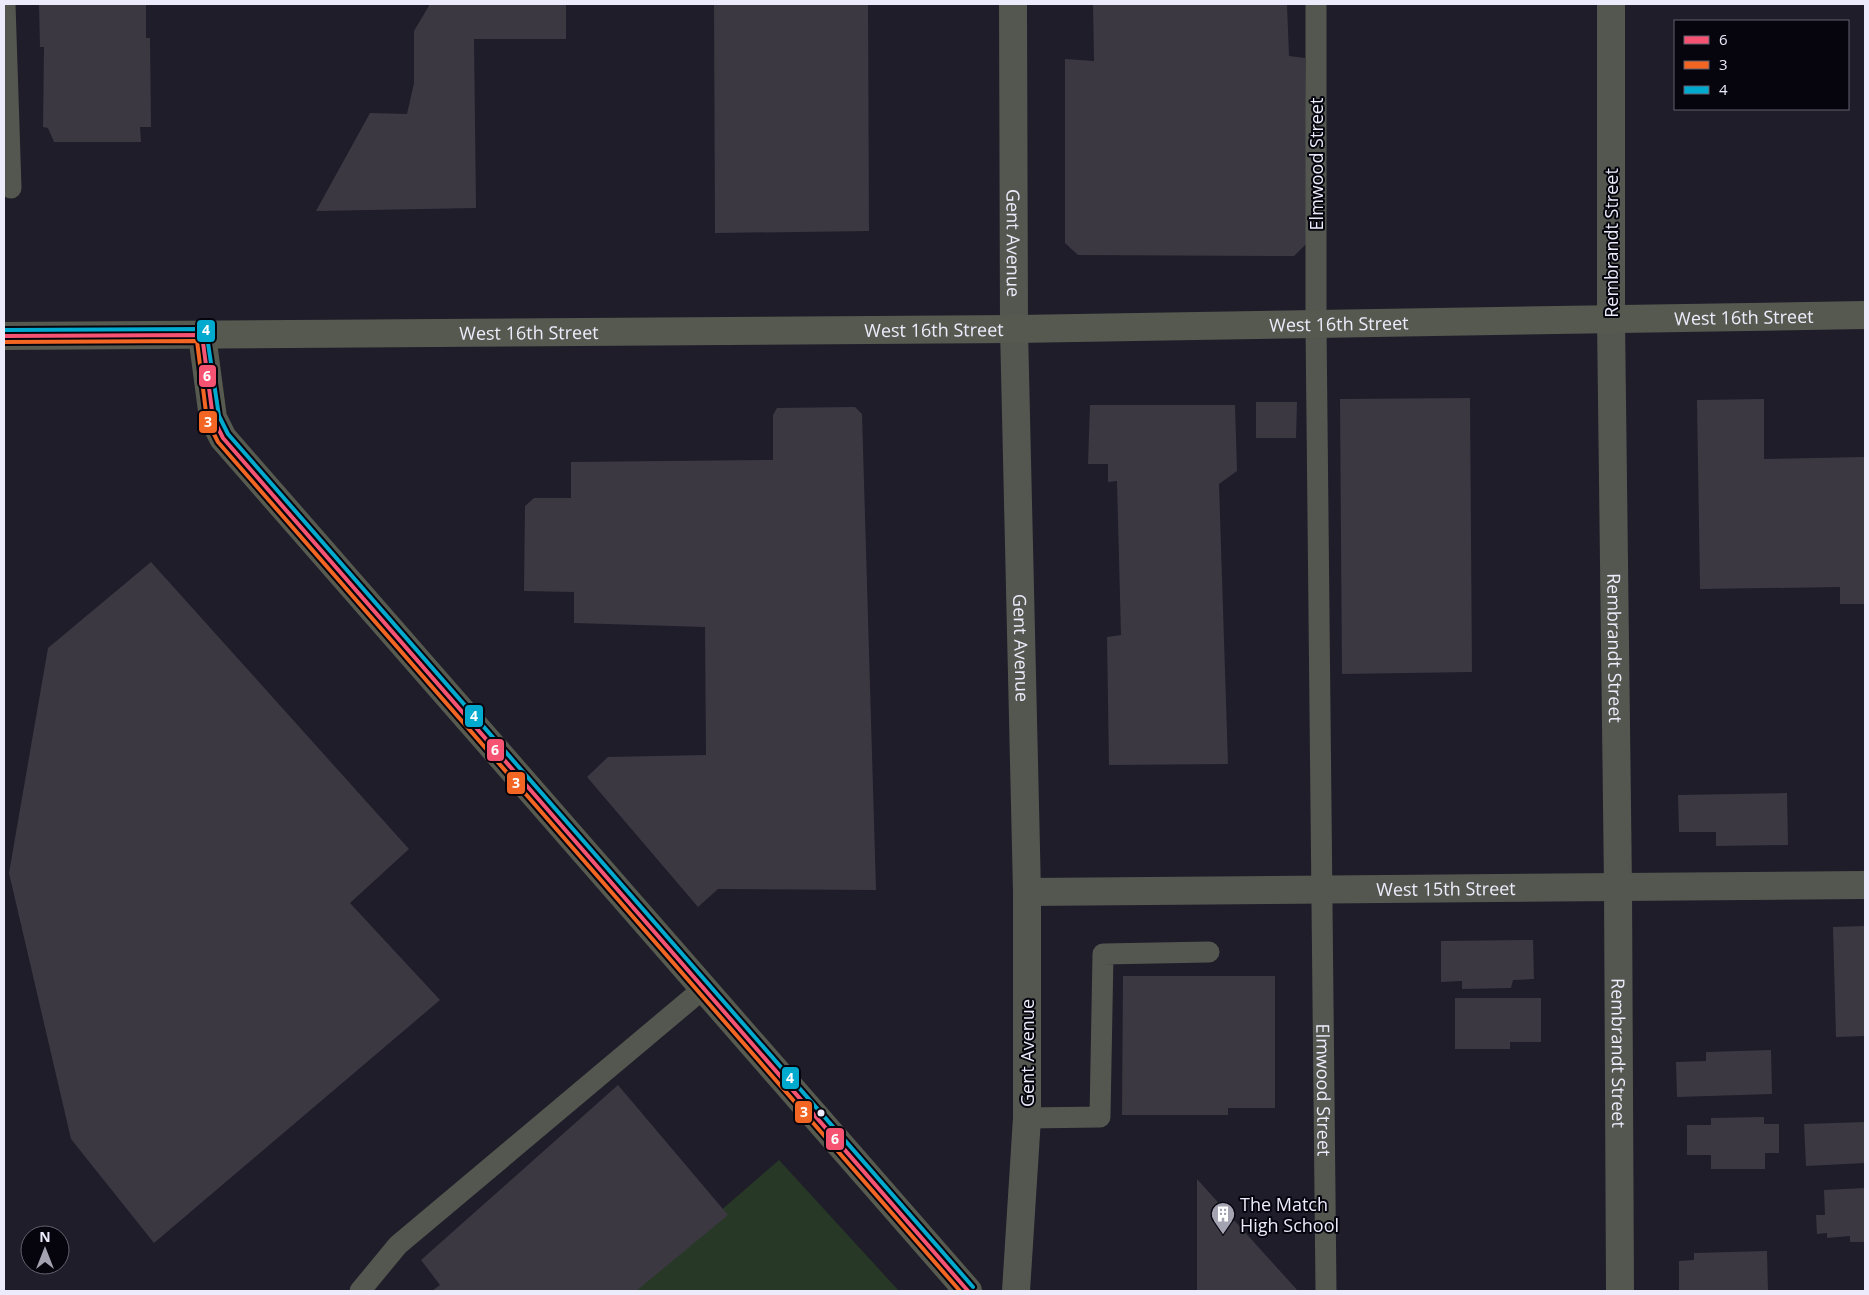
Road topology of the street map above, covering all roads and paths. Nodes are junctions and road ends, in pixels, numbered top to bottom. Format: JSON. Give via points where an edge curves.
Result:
{"nodes":[{"id":1,"x":5,"y":4,"type":"edge"},
{"id":2,"x":1013,"y":4,"type":"edge"},
{"id":3,"x":1316,"y":4,"type":"edge"},
{"id":4,"x":1611,"y":4,"type":"edge"},
{"id":5,"x":11,"y":188,"type":"dead end"},
{"id":6,"x":1865,"y":316,"type":"edge"},
{"id":7,"x":1612,"y":320,"type":"junction"},
{"id":8,"x":1316,"y":324,"type":"junction"},
{"id":9,"x":1014,"y":328,"type":"junction"},
{"id":10,"x":202,"y":334,"type":"junction"},
{"id":11,"x":4,"y":336,"type":"edge"},
{"id":12,"x":1865,"y":885,"type":"edge"},
{"id":13,"x":1618,"y":887,"type":"junction"},
{"id":14,"x":1322,"y":890,"type":"junction"},
{"id":15,"x":1027,"y":892,"type":"junction"},
{"id":16,"x":1209,"y":952,"type":"dead end"},
{"id":17,"x":704,"y":988,"type":"junction"},
{"id":18,"x":1027,"y":1118,"type":"junction"},
{"id":19,"x":360,"y":1291,"type":"edge"},
{"id":20,"x":968,"y":1291,"type":"edge"},
{"id":21,"x":1016,"y":1291,"type":"edge"},
{"id":22,"x":1326,"y":1291,"type":"edge"},
{"id":23,"x":1620,"y":1291,"type":"edge"}],
"edges":[{"from":1,"to":5,"type":"lane"},
{"from":2,"to":9,"type":"street","name":"Gent Avenue"},
{"from":3,"to":8,"type":"lane","name":"Elmwood Street"},
{"from":4,"to":7,"type":"street","name":"Rembrandt Street"},
{"from":6,"to":7,"type":"main road","name":"West 16th Street"},
{"from":7,"to":8,"type":"main road","name":"West 16th Street"},
{"from":7,"to":13,"type":"street","name":"Rembrandt Street"},
{"from":8,"to":9,"type":"main road","name":"West 16th Street"},
{"from":8,"to":14,"type":"lane","name":"Elmwood Street"},
{"from":9,"to":10,"type":"main road","name":"West 16th Street"},
{"from":9,"to":15,"type":"street","name":"Gent Avenue"},
{"from":10,"to":11,"type":"main road","name":"West 16th Street"},
{"from":10,"to":17,"type":"main road","via":[[213,418],[223,438]]},
{"from":12,"to":13,"type":"street","name":"West 15th Street"},
{"from":13,"to":14,"type":"street","name":"West 15th Street"},
{"from":13,"to":23,"type":"street","name":"Rembrandt Street"},
{"from":14,"to":15,"type":"street","name":"West 15th Street"},
{"from":14,"to":22,"type":"lane","name":"Elmwood Street"},
{"from":15,"to":18,"type":"street","name":"Gent Avenue"},
{"from":16,"to":18,"type":"lane","via":[[1103,954],[1100,1117]]},
{"from":17,"to":19,"type":"lane","via":[[398,1245]]},
{"from":17,"to":20,"type":"main road"},
{"from":18,"to":21,"type":"street","name":"Gent Avenue"}]}
